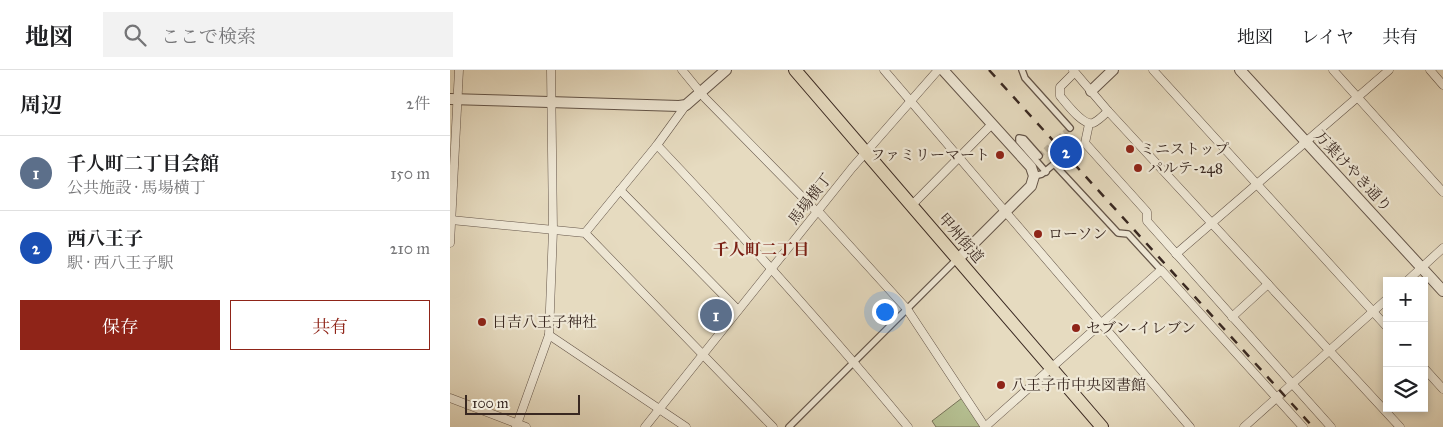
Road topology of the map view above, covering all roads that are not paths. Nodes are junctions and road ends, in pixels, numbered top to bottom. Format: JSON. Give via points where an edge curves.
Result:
{"nodes":[{"id":1,"x":458,"y":70,"type":"edge"},
{"id":2,"x":551,"y":70,"type":"edge"},
{"id":3,"x":682,"y":70,"type":"edge"},
{"id":4,"x":726,"y":70,"type":"edge"},
{"id":5,"x":795,"y":70,"type":"edge"},
{"id":6,"x":884,"y":70,"type":"edge"},
{"id":7,"x":1022,"y":70,"type":"edge"},
{"id":8,"x":1113,"y":70,"type":"edge"},
{"id":9,"x":1153,"y":70,"type":"edge"},
{"id":10,"x":1240,"y":70,"type":"edge"},
{"id":11,"x":1333,"y":70,"type":"edge"},
{"id":12,"x":1389,"y":70,"type":"edge"},
{"id":13,"x":1430,"y":70,"type":"edge"},
{"id":14,"x":937,"y":71,"type":"edge"},
{"id":15,"x":1074,"y":72,"type":"edge"},
{"id":16,"x":1443,"y":85,"type":"edge"},
{"id":17,"x":1091,"y":91,"type":"junction"},
{"id":18,"x":701,"y":92,"type":"junction"},
{"id":19,"x":1358,"y":96,"type":"junction"},
{"id":20,"x":454,"y":99,"type":"edge"},
{"id":21,"x":911,"y":101,"type":"junction"},
{"id":22,"x":553,"y":103,"type":"junction"},
{"id":23,"x":686,"y":105,"type":"junction"},
{"id":24,"x":1108,"y":111,"type":"junction"},
{"id":25,"x":992,"y":124,"type":"junction"},
{"id":26,"x":1089,"y":124,"type":"junction"},
{"id":27,"x":1070,"y":128,"type":"dead end"},
{"id":28,"x":1307,"y":142,"type":"junction"},
{"id":29,"x":657,"y":145,"type":"junction"},
{"id":30,"x":866,"y":153,"type":"junction"},
{"id":31,"x":1039,"y":156,"type":"dead end"},
{"id":32,"x":959,"y":157,"type":"junction"},
{"id":33,"x":1046,"y":172,"type":"junction"},
{"id":34,"x":1034,"y":176,"type":"junction"},
{"id":35,"x":1257,"y":184,"type":"junction"},
{"id":36,"x":620,"y":190,"type":"junction"},
{"id":37,"x":1443,"y":192,"type":"edge"},
{"id":38,"x":911,"y":206,"type":"junction"},
{"id":39,"x":1006,"y":211,"type":"junction"},
{"id":40,"x":818,"y":212,"type":"junction"},
{"id":41,"x":451,"y":220,"type":"edge"},
{"id":42,"x":1212,"y":223,"type":"junction"},
{"id":43,"x":554,"y":230,"type":"junction"},
{"id":44,"x":585,"y":233,"type":"junction"},
{"id":45,"x":450,"y":243,"type":"edge"},
{"id":46,"x":1443,"y":248,"type":"edge"},
{"id":47,"x":1176,"y":254,"type":"junction"},
{"id":48,"x":958,"y":259,"type":"junction"},
{"id":49,"x":773,"y":268,"type":"junction"},
{"id":50,"x":1421,"y":268,"type":"junction"},
{"id":51,"x":1160,"y":270,"type":"junction"},
{"id":52,"x":1411,"y":277,"type":"edge"},
{"id":53,"x":1268,"y":284,"type":"junction"},
{"id":54,"x":1443,"y":292,"type":"edge"},
{"id":55,"x":1383,"y":303,"type":"edge"},
{"id":56,"x":907,"y":309,"type":"junction"},
{"id":57,"x":738,"y":310,"type":"junction"},
{"id":58,"x":1373,"y":312,"type":"junction"},
{"id":59,"x":1232,"y":317,"type":"junction"},
{"id":60,"x":1101,"y":323,"type":"junction"},
{"id":61,"x":1383,"y":323,"type":"edge"},
{"id":62,"x":549,"y":335,"type":"junction"},
{"id":63,"x":1330,"y":351,"type":"junction"},
{"id":64,"x":703,"y":354,"type":"junction"},
{"id":65,"x":854,"y":362,"type":"junction"},
{"id":66,"x":1050,"y":368,"type":"junction"},
{"id":67,"x":1428,"y":372,"type":"edge"},
{"id":68,"x":1292,"y":385,"type":"junction"},
{"id":69,"x":1443,"y":389,"type":"edge"},
{"id":70,"x":450,"y":398,"type":"edge"},
{"id":71,"x":1277,"y":399,"type":"junction"},
{"id":72,"x":659,"y":409,"type":"junction"},
{"id":73,"x":516,"y":425,"type":"edge"},
{"id":74,"x":526,"y":427,"type":"edge"},
{"id":75,"x":645,"y":427,"type":"edge"},
{"id":76,"x":686,"y":427,"type":"edge"},
{"id":77,"x":773,"y":427,"type":"edge"},
{"id":78,"x":789,"y":427,"type":"edge"},
{"id":79,"x":908,"y":427,"type":"edge"},
{"id":80,"x":985,"y":427,"type":"edge"},
{"id":81,"x":1102,"y":427,"type":"edge"},
{"id":82,"x":1190,"y":427,"type":"edge"},
{"id":83,"x":1244,"y":427,"type":"edge"},
{"id":84,"x":1303,"y":427,"type":"edge"},
{"id":85,"x":1330,"y":427,"type":"edge"},
{"id":86,"x":1400,"y":427,"type":"edge"}],
"edges":[{"from":1,"to":20,"type":"street"},
{"from":2,"to":22,"type":"street"},
{"from":3,"to":18,"type":"street"},
{"from":4,"to":18,"type":"street"},
{"from":5,"to":30,"type":"highway","name":"甲州街道"},
{"from":6,"to":21,"type":"street"},
{"from":7,"to":27,"type":"street","via":[[1025,78]]},
{"from":8,"to":17,"type":"street"},
{"from":9,"to":35,"type":"street"},
{"from":10,"to":28,"type":"street","name":"万葉けやき通り"},
{"from":11,"to":19,"type":"street"},
{"from":12,"to":19,"type":"street"},
{"from":13,"to":16,"type":"street"},
{"from":14,"to":21,"type":"street","name":"馬場横丁"},
{"from":14,"to":25,"type":"street"},
{"from":15,"to":17,"type":"street"},
{"from":15,"to":26,"type":"street","via":[[1060,87],[1060,96]]},
{"from":17,"to":24,"type":"street"},
{"from":18,"to":23,"type":"street"},
{"from":18,"to":40,"type":"street"},
{"from":19,"to":28,"type":"street"},
{"from":19,"to":37,"type":"street"},
{"from":20,"to":22,"type":"street"},
{"from":20,"to":41,"type":"street"},
{"from":21,"to":30,"type":"street","name":"馬場横丁"},
{"from":21,"to":32,"type":"street"},
{"from":22,"to":23,"type":"street"},
{"from":22,"to":43,"type":"street"},
{"from":23,"to":29,"type":"street"},
{"from":24,"to":26,"type":"street"},
{"from":24,"to":42,"type":"street"},
{"from":25,"to":32,"type":"street"},
{"from":25,"to":34,"type":"street","via":[[1031,167]]},
{"from":26,"to":47,"type":"street","via":[[1085,143],[1147,212],[1147,221]]},
{"from":28,"to":35,"type":"street"},
{"from":28,"to":50,"type":"street","name":"万葉けやき通り"},
{"from":29,"to":36,"type":"street"},
{"from":29,"to":49,"type":"street"},
{"from":30,"to":38,"type":"highway","name":"甲州街道"},
{"from":30,"to":40,"type":"street","name":"馬場横丁"},
{"from":31,"to":33,"type":"street","via":[[1020,138],[1019,141]]},
{"from":32,"to":38,"type":"street"},
{"from":32,"to":39,"type":"street"},
{"from":33,"to":34,"type":"street"},
{"from":33,"to":51,"type":"street","via":[[1054,164],[1118,233],[1128,234]]},
{"from":34,"to":39,"type":"street","via":[[1031,186]]},
{"from":35,"to":42,"type":"street"},
{"from":35,"to":58,"type":"street"},
{"from":36,"to":44,"type":"street"},
{"from":36,"to":57,"type":"street"},
{"from":38,"to":48,"type":"highway","name":"甲州街道"},
{"from":39,"to":48,"type":"street"},
{"from":39,"to":60,"type":"street"},
{"from":40,"to":49,"type":"street","name":"馬場横丁"},
{"from":40,"to":56,"type":"street"},
{"from":41,"to":43,"type":"street"},
{"from":41,"to":45,"type":"street"},
{"from":42,"to":47,"type":"street"},
{"from":42,"to":53,"type":"street"},
{"from":43,"to":44,"type":"street"},
{"from":43,"to":62,"type":"street"},
{"from":44,"to":64,"type":"street"},
{"from":46,"to":50,"type":"street"},
{"from":47,"to":59,"type":"street"},
{"from":48,"to":56,"type":"street"},
{"from":48,"to":66,"type":"highway","name":"甲州街道"},
{"from":49,"to":57,"type":"street","name":"馬場横丁"},
{"from":49,"to":65,"type":"street"},
{"from":50,"to":52,"type":"street"},
{"from":50,"to":54,"type":"street","name":"万葉けやき通り"},
{"from":51,"to":60,"type":"street"},
{"from":51,"to":71,"type":"street"},
{"from":53,"to":59,"type":"street"},
{"from":53,"to":63,"type":"street"},
{"from":55,"to":58,"type":"street"},
{"from":56,"to":65,"type":"street"},
{"from":56,"to":80,"type":"street"},
{"from":57,"to":64,"type":"street","name":"馬場横丁"},
{"from":58,"to":61,"type":"street"},
{"from":58,"to":63,"type":"street"},
{"from":59,"to":68,"type":"street"},
{"from":60,"to":66,"type":"street"},
{"from":60,"to":82,"type":"street"},
{"from":62,"to":72,"type":"street"},
{"from":62,"to":73,"type":"street"},
{"from":63,"to":68,"type":"street"},
{"from":63,"to":86,"type":"street"},
{"from":64,"to":72,"type":"street","name":"馬場横丁"},
{"from":64,"to":77,"type":"street"},
{"from":65,"to":78,"type":"street"},
{"from":65,"to":79,"type":"street"},
{"from":66,"to":80,"type":"street"},
{"from":66,"to":81,"type":"highway","name":"甲州街道"},
{"from":67,"to":69,"type":"street"},
{"from":68,"to":71,"type":"street"},
{"from":68,"to":85,"type":"street"},
{"from":70,"to":73,"type":"street"},
{"from":71,"to":83,"type":"street"},
{"from":71,"to":84,"type":"street"},
{"from":72,"to":75,"type":"street","name":"馬場横丁"},
{"from":72,"to":76,"type":"street"},
{"from":73,"to":74,"type":"street"}]}
